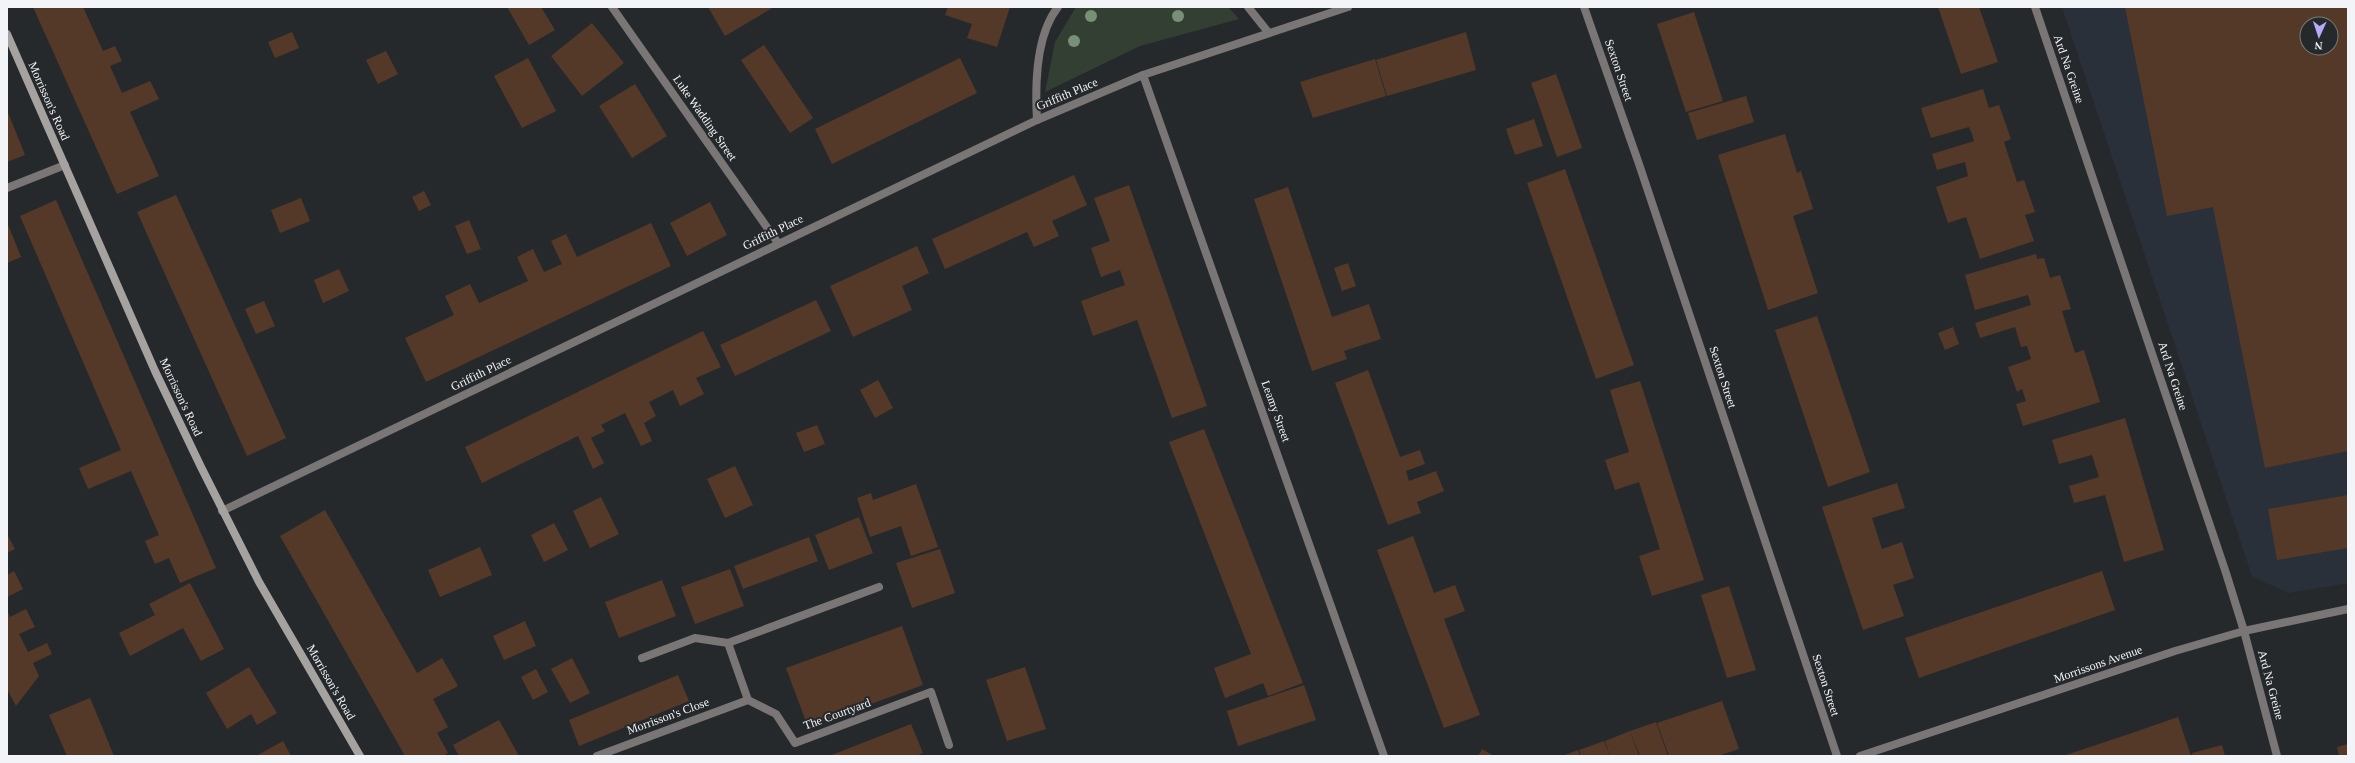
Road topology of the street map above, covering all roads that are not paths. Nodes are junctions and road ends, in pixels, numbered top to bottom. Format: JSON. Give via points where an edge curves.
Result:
{"nodes":[{"id":1,"x":612,"y":7,"type":"edge"},
{"id":2,"x":1058,"y":7,"type":"edge"},
{"id":3,"x":1248,"y":7,"type":"edge"},
{"id":4,"x":1348,"y":7,"type":"edge"},
{"id":5,"x":1584,"y":7,"type":"edge"},
{"id":6,"x":2035,"y":7,"type":"edge"},
{"id":7,"x":1268,"y":32,"type":"junction"},
{"id":8,"x":7,"y":34,"type":"edge"},
{"id":9,"x":1144,"y":75,"type":"junction"},
{"id":10,"x":1037,"y":120,"type":"junction"},
{"id":11,"x":65,"y":165,"type":"junction"},
{"id":12,"x":7,"y":188,"type":"edge"},
{"id":13,"x":778,"y":243,"type":"junction"},
{"id":14,"x":222,"y":511,"type":"junction"},
{"id":15,"x":879,"y":587,"type":"dead end"},
{"id":16,"x":2348,"y":609,"type":"edge"},
{"id":17,"x":2244,"y":631,"type":"junction"},
{"id":18,"x":728,"y":644,"type":"junction"},
{"id":19,"x":642,"y":658,"type":"dead end"},
{"id":20,"x":748,"y":700,"type":"junction"},
{"id":21,"x":949,"y":745,"type":"dead end"},
{"id":22,"x":360,"y":756,"type":"edge"},
{"id":23,"x":596,"y":756,"type":"edge"},
{"id":24,"x":1384,"y":756,"type":"edge"},
{"id":25,"x":1837,"y":756,"type":"edge"},
{"id":26,"x":1860,"y":756,"type":"edge"},
{"id":27,"x":2277,"y":756,"type":"edge"}],
"edges":[{"from":1,"to":13,"type":"street","name":"Luke Wadding Street"},
{"from":2,"to":10,"type":"street","via":[[1048,25],[1039,60],[1036,78]]},
{"from":3,"to":7,"type":"street"},
{"from":4,"to":7,"type":"street","name":"Griffith Place"},
{"from":5,"to":25,"type":"street","name":"Sexton Street"},
{"from":6,"to":17,"type":"street","name":"Ard Na Greine","via":[[2124,266]]},
{"from":7,"to":9,"type":"street","name":"Griffith Place"},
{"from":8,"to":11,"type":"main road","name":"Morrisson's Road"},
{"from":9,"to":10,"type":"street","name":"Griffith Place"},
{"from":9,"to":24,"type":"street","name":"Leamy Street"},
{"from":10,"to":13,"type":"street","name":"Griffith Place"},
{"from":11,"to":12,"type":"street"},
{"from":11,"to":14,"type":"main road","name":"Morrisson's Road","via":[[173,409]]},
{"from":13,"to":14,"type":"street","name":"Griffith Place"},
{"from":14,"to":22,"type":"main road","name":"Morrisson's Road","via":[[285,629]]},
{"from":15,"to":18,"type":"street"},
{"from":16,"to":17,"type":"street","name":"Morrissons Avenue"},
{"from":17,"to":26,"type":"street","name":"Morrissons Avenue","via":[[2175,651]]},
{"from":17,"to":27,"type":"street","name":"Ard Na Greine"},
{"from":18,"to":19,"type":"street","via":[[695,638]]},
{"from":18,"to":20,"type":"street"},
{"from":20,"to":21,"type":"street","name":"The Courtyard","via":[[776,714],[795,743],[931,692]]},
{"from":20,"to":23,"type":"street","name":"Morrisson's Close"}]}
